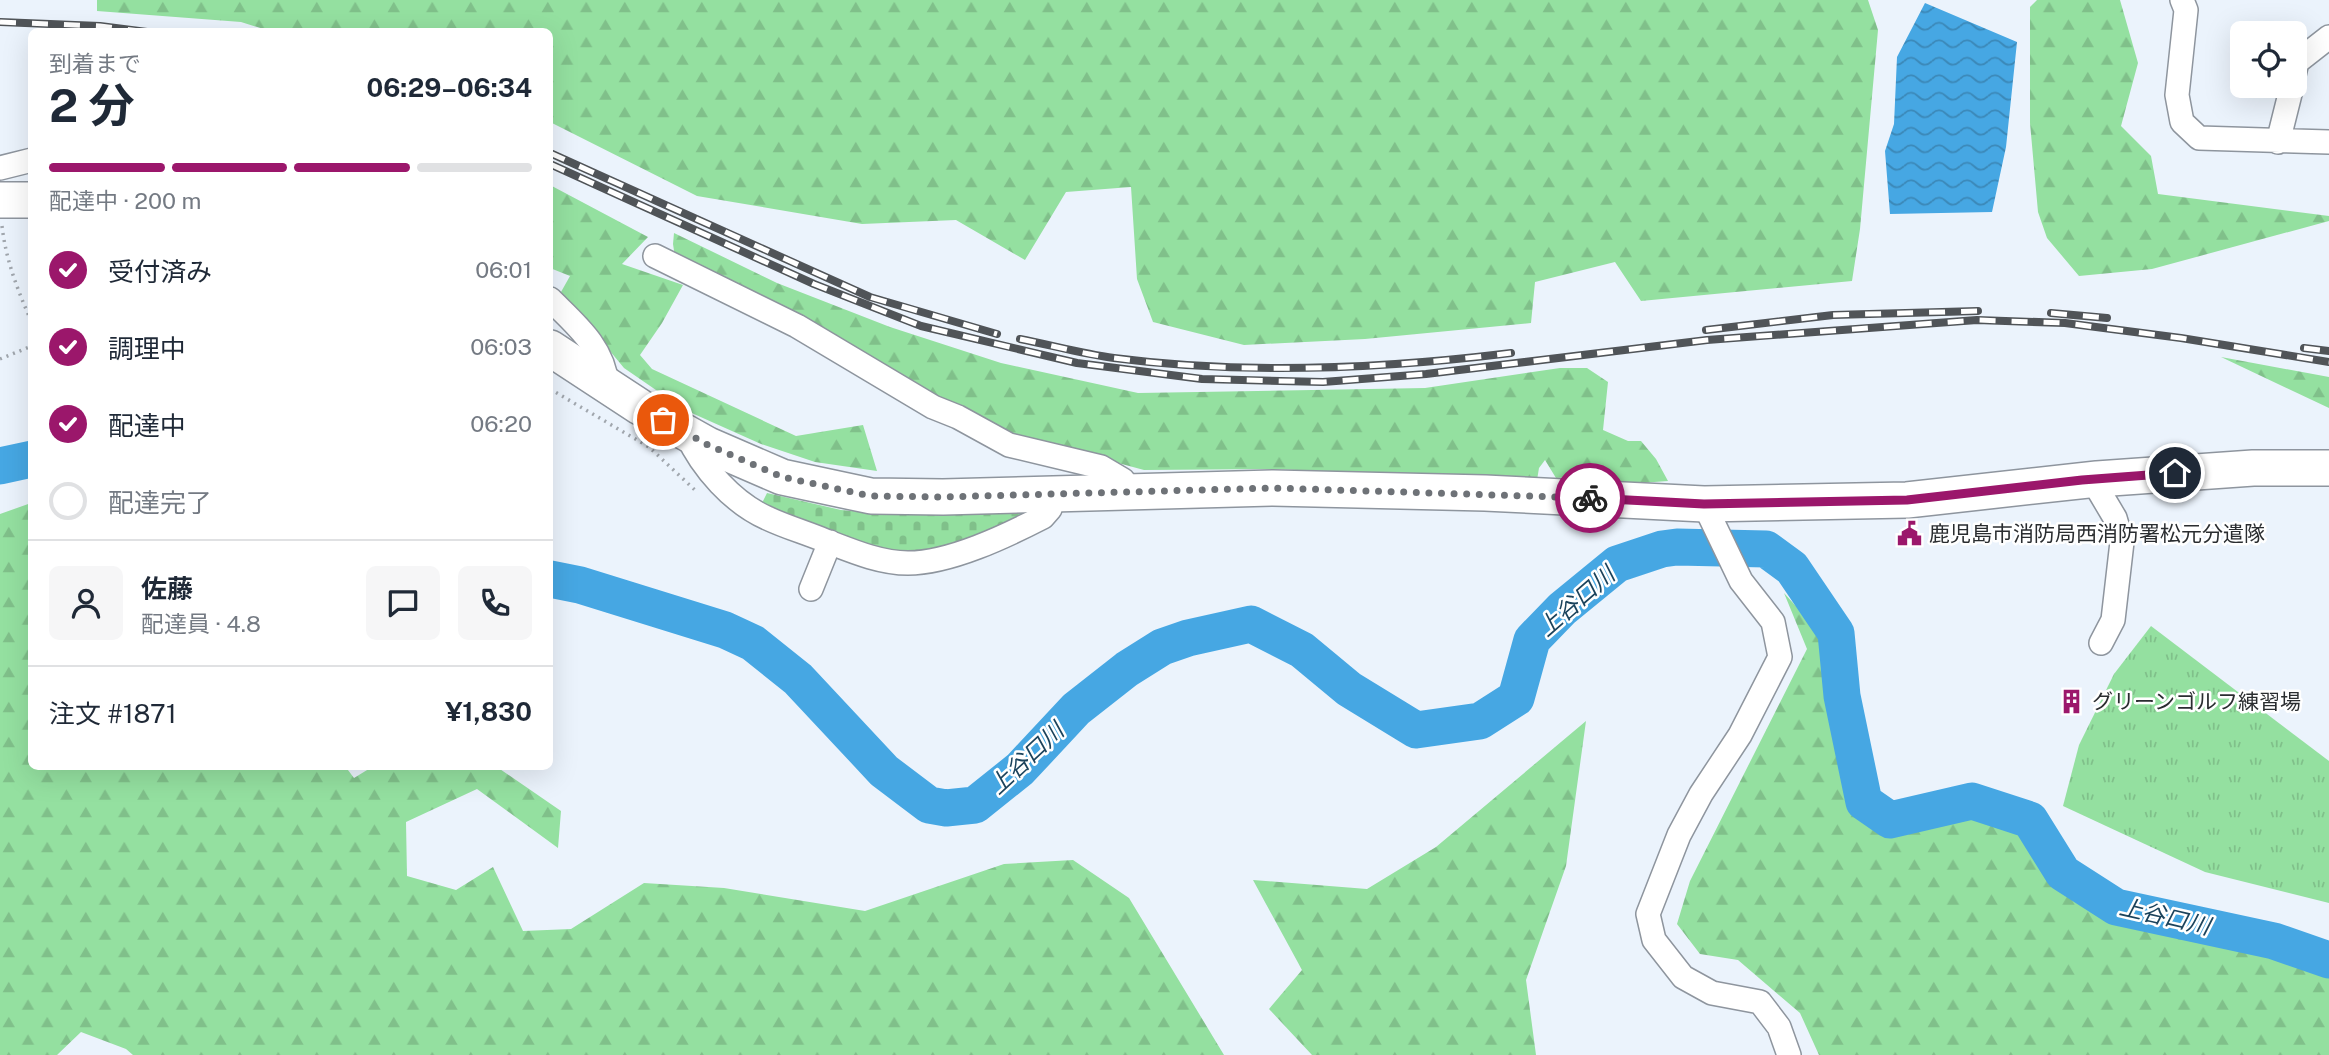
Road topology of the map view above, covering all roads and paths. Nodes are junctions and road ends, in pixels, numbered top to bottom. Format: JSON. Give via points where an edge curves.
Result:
{"nodes":[{"id":1,"x":2189,"y":3,"type":"edge"},
{"id":2,"x":2329,"y":37,"type":"edge"},
{"id":3,"x":2307,"y":55,"type":"edge"},
{"id":4,"x":2289,"y":98,"type":"edge"},
{"id":5,"x":2278,"y":142,"type":"junction"},
{"id":6,"x":2329,"y":142,"type":"edge"},
{"id":7,"x":28,"y":165,"type":"edge"},
{"id":8,"x":8,"y":192,"type":"edge"},
{"id":9,"x":655,"y":257,"type":"dead end"},
{"id":10,"x":553,"y":302,"type":"edge"},
{"id":11,"x":28,"y":313,"type":"edge"},
{"id":12,"x":28,"y":348,"type":"edge"},
{"id":13,"x":553,"y":350,"type":"edge"},
{"id":14,"x":0,"y":359,"type":"edge"},
{"id":15,"x":607,"y":385,"type":"junction"},
{"id":16,"x":553,"y":391,"type":"edge"},
{"id":17,"x":685,"y":432,"type":"junction"},
{"id":18,"x":2329,"y":468,"type":"edge"},
{"id":19,"x":2097,"y":479,"type":"junction"},
{"id":20,"x":1131,"y":492,"type":"junction"},
{"id":21,"x":700,"y":494,"type":"dead end"},
{"id":22,"x":1054,"y":494,"type":"junction"},
{"id":23,"x":1704,"y":504,"type":"junction"},
{"id":24,"x":830,"y":542,"type":"junction"},
{"id":25,"x":811,"y":589,"type":"dead end"},
{"id":26,"x":2101,"y":643,"type":"dead end"},
{"id":27,"x":1789,"y":1055,"type":"edge"}],
"edges":[{"from":1,"to":5,"type":"street","via":[[2177,95],[2182,122],[2199,138]]},
{"from":2,"to":3,"type":"street"},
{"from":4,"to":5,"type":"street"},
{"from":5,"to":6,"type":"street"},
{"from":7,"to":8,"type":"street"},
{"from":8,"to":11,"type":"path","via":[[5,248]]},
{"from":9,"to":20,"type":"street","via":[[797,326],[933,407],[1009,444],[1101,467],[1124,480]]},
{"from":10,"to":15,"type":"street","via":[[599,353]]},
{"from":12,"to":14,"type":"path"},
{"from":13,"to":15,"type":"main road"},
{"from":15,"to":17,"type":"main road"},
{"from":16,"to":21,"type":"path","via":[[649,447]]},
{"from":17,"to":22,"type":"main road","via":[[782,477],[871,496]]},
{"from":17,"to":24,"type":"street","via":[[708,471],[741,502],[765,517]]},
{"from":18,"to":19,"type":"main road","via":[[2253,468]]},
{"from":19,"to":23,"type":"main road","via":[[1907,500]]},
{"from":19,"to":26,"type":"street","via":[[2122,542],[2113,620]]},
{"from":20,"to":22,"type":"main road"},
{"from":20,"to":23,"type":"main road","via":[[1273,488]]},
{"from":22,"to":24,"type":"street","via":[[1043,517],[930,560],[889,561]]},
{"from":23,"to":27,"type":"street","via":[[1741,581],[1773,622],[1780,657],[1741,735],[1679,835],[1648,914],[1654,940],[1683,977],[1712,993],[1760,1002],[1779,1027]]},
{"from":24,"to":25,"type":"street"}]}
